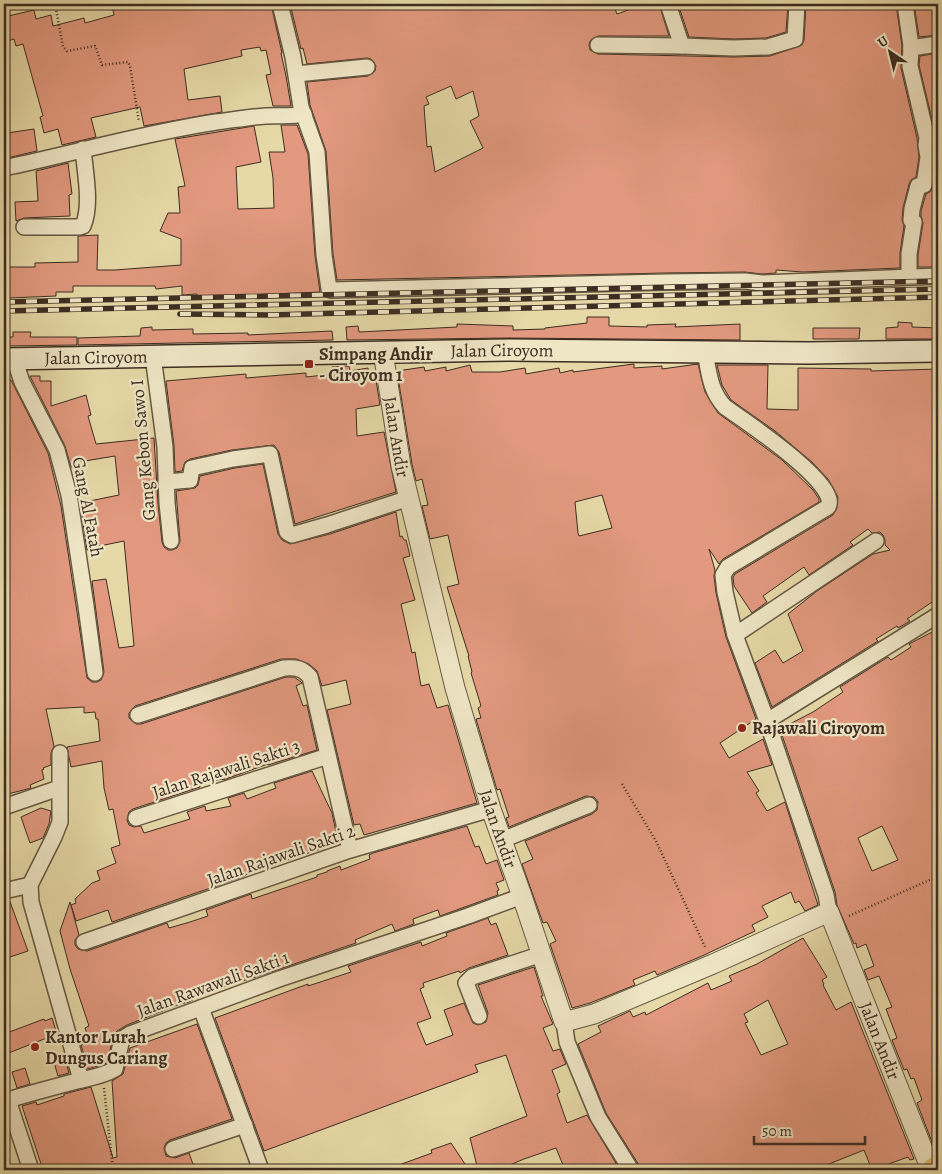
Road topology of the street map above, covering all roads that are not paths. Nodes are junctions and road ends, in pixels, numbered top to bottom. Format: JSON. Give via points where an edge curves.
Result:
{"nodes":[{"id":1,"x":280,"y":4,"type":"edge"},
{"id":2,"x":668,"y":4,"type":"edge"},
{"id":3,"x":797,"y":4,"type":"edge"},
{"id":4,"x":905,"y":4,"type":"edge"},
{"id":5,"x":938,"y":44,"type":"edge"},
{"id":6,"x":598,"y":45,"type":"dead end"},
{"id":7,"x":682,"y":46,"type":"junction"},
{"id":8,"x":910,"y":48,"type":"junction"},
{"id":9,"x":367,"y":67,"type":"dead end"},
{"id":10,"x":296,"y":74,"type":"junction"},
{"id":11,"x":304,"y":114,"type":"junction"},
{"id":12,"x":83,"y":149,"type":"junction"},
{"id":13,"x":4,"y":168,"type":"edge"},
{"id":14,"x":24,"y":228,"type":"dead end"},
{"id":15,"x":938,"y":276,"type":"edge"},
{"id":16,"x":909,"y":277,"type":"junction"},
{"id":17,"x":938,"y":351,"type":"edge"},
{"id":18,"x":383,"y":352,"type":"junction"},
{"id":19,"x":705,"y":352,"type":"junction"},
{"id":20,"x":153,"y":356,"type":"junction"},
{"id":21,"x":9,"y":358,"type":"edge"},
{"id":22,"x":166,"y":482,"type":"junction"},
{"id":23,"x":409,"y":498,"type":"junction"},
{"id":24,"x":171,"y":541,"type":"dead end"},
{"id":25,"x":876,"y":541,"type":"dead end"},
{"id":26,"x":938,"y":615,"type":"edge"},
{"id":27,"x":735,"y":635,"type":"junction"},
{"id":28,"x":95,"y":673,"type":"dead end"},
{"id":29,"x":138,"y":715,"type":"dead end"},
{"id":30,"x":767,"y":721,"type":"junction"},
{"id":31,"x":60,"y":753,"type":"dead end"},
{"id":32,"x":328,"y":756,"type":"junction"},
{"id":33,"x":59,"y":788,"type":"junction"},
{"id":34,"x":590,"y":805,"type":"dead end"},
{"id":35,"x":4,"y":807,"type":"edge"},
{"id":36,"x":491,"y":810,"type":"junction"},
{"id":37,"x":136,"y":818,"type":"dead end"},
{"id":38,"x":502,"y":840,"type":"junction"},
{"id":39,"x":350,"y":850,"type":"junction"},
{"id":40,"x":30,"y":885,"type":"junction"},
{"id":41,"x":4,"y":891,"type":"edge"},
{"id":42,"x":522,"y":896,"type":"junction"},
{"id":43,"x":831,"y":918,"type":"junction"},
{"id":44,"x":84,"y":942,"type":"dead end"},
{"id":45,"x":542,"y":954,"type":"junction"},
{"id":46,"x":201,"y":1008,"type":"junction"},
{"id":47,"x":479,"y":1016,"type":"dead end"},
{"id":48,"x":564,"y":1022,"type":"junction"},
{"id":49,"x":81,"y":1080,"type":"junction"},
{"id":50,"x":6,"y":1100,"type":"edge"},
{"id":51,"x":245,"y":1124,"type":"junction"},
{"id":52,"x":173,"y":1149,"type":"dead end"},
{"id":53,"x":938,"y":1169,"type":"edge"},
{"id":54,"x":31,"y":1170,"type":"edge"},
{"id":55,"x":261,"y":1170,"type":"edge"},
{"id":56,"x":631,"y":1170,"type":"edge"},
{"id":57,"x":933,"y":1170,"type":"edge"}],
"edges":[{"from":1,"to":10,"type":"street"},
{"from":2,"to":7,"type":"street"},
{"from":3,"to":7,"type":"street","via":[[795,39],[768,47]]},
{"from":4,"to":8,"type":"street"},
{"from":5,"to":8,"type":"street"},
{"from":6,"to":7,"type":"street"},
{"from":8,"to":16,"type":"street","via":[[910,66],[927,138],[928,157],[924,185],[918,186],[912,209],[911,220],[914,222]]},
{"from":9,"to":10,"type":"street"},
{"from":10,"to":11,"type":"street"},
{"from":11,"to":12,"type":"street","via":[[216,122]]},
{"from":11,"to":16,"type":"street","via":[[317,152],[324,255],[331,290],[762,283]]},
{"from":12,"to":13,"type":"street"},
{"from":12,"to":14,"type":"street","via":[[87,187],[87,215],[83,226]]},
{"from":15,"to":16,"type":"street"},
{"from":17,"to":19,"type":"main road","name":"Jalan Ciroyom"},
{"from":18,"to":19,"type":"main road","name":"Jalan Ciroyom"},
{"from":18,"to":20,"type":"main road","name":"Jalan Ciroyom"},
{"from":18,"to":23,"type":"street","name":"Jalan Andir"},
{"from":19,"to":27,"type":"street","name":"Jalan Andir","via":[[711,386],[718,399],[800,462],[819,482],[830,502],[828,507],[728,567],[723,575]]},
{"from":20,"to":21,"type":"main road","name":"Jalan Ciroyom"},
{"from":20,"to":22,"type":"street","name":"Gang Kebon Sawo I","via":[[165,447]]},
{"from":21,"to":28,"type":"street","name":"Gang Al Fatah","via":[[57,450],[69,495]]},
{"from":22,"to":23,"type":"street","via":[[190,480],[192,468],[270,454],[288,532],[292,535]]},
{"from":22,"to":24,"type":"street","name":"Gang Kebon Sawo I"},
{"from":23,"to":36,"type":"street","name":"Jalan Andir","via":[[455,688]]},
{"from":25,"to":27,"type":"street"},
{"from":26,"to":30,"type":"street"},
{"from":27,"to":30,"type":"street","name":"Jalan Andir"},
{"from":29,"to":32,"type":"street","via":[[295,667],[303,669],[310,678]]},
{"from":30,"to":43,"type":"street","name":"Jalan Andir"},
{"from":31,"to":33,"type":"street"},
{"from":32,"to":37,"type":"street","name":"Jalan Rajawali Sakti 3"},
{"from":32,"to":39,"type":"street"},
{"from":33,"to":35,"type":"street"},
{"from":33,"to":40,"type":"street","via":[[60,822]]},
{"from":34,"to":38,"type":"street"},
{"from":36,"to":38,"type":"street","name":"Jalan Andir"},
{"from":36,"to":39,"type":"street","name":"Jalan Rajawali Sakti 2"},
{"from":38,"to":42,"type":"street","name":"Jalan Andir"},
{"from":39,"to":44,"type":"street","name":"Jalan Rajawali Sakti 2"},
{"from":40,"to":41,"type":"street"},
{"from":40,"to":49,"type":"street","via":[[31,902]]},
{"from":42,"to":45,"type":"street","name":"Jalan Andir"},
{"from":42,"to":46,"type":"street","name":"Jalan Rawawali Sakti 1"},
{"from":43,"to":48,"type":"street","via":[[594,1014]]},
{"from":43,"to":57,"type":"street","name":"Jalan Andir"},
{"from":45,"to":47,"type":"street","via":[[467,980]]},
{"from":45,"to":48,"type":"street","name":"Jalan Andir"},
{"from":46,"to":49,"type":"street","name":"Jalan Rawawali Sakti 1","via":[[125,1037],[115,1069],[101,1082]]},
{"from":46,"to":51,"type":"street"},
{"from":48,"to":56,"type":"street","via":[[566,1042],[598,1117]]},
{"from":49,"to":50,"type":"street"},
{"from":50,"to":54,"type":"street"},
{"from":51,"to":52,"type":"street"},
{"from":51,"to":55,"type":"street"},
{"from":53,"to":57,"type":"main road"}]}
